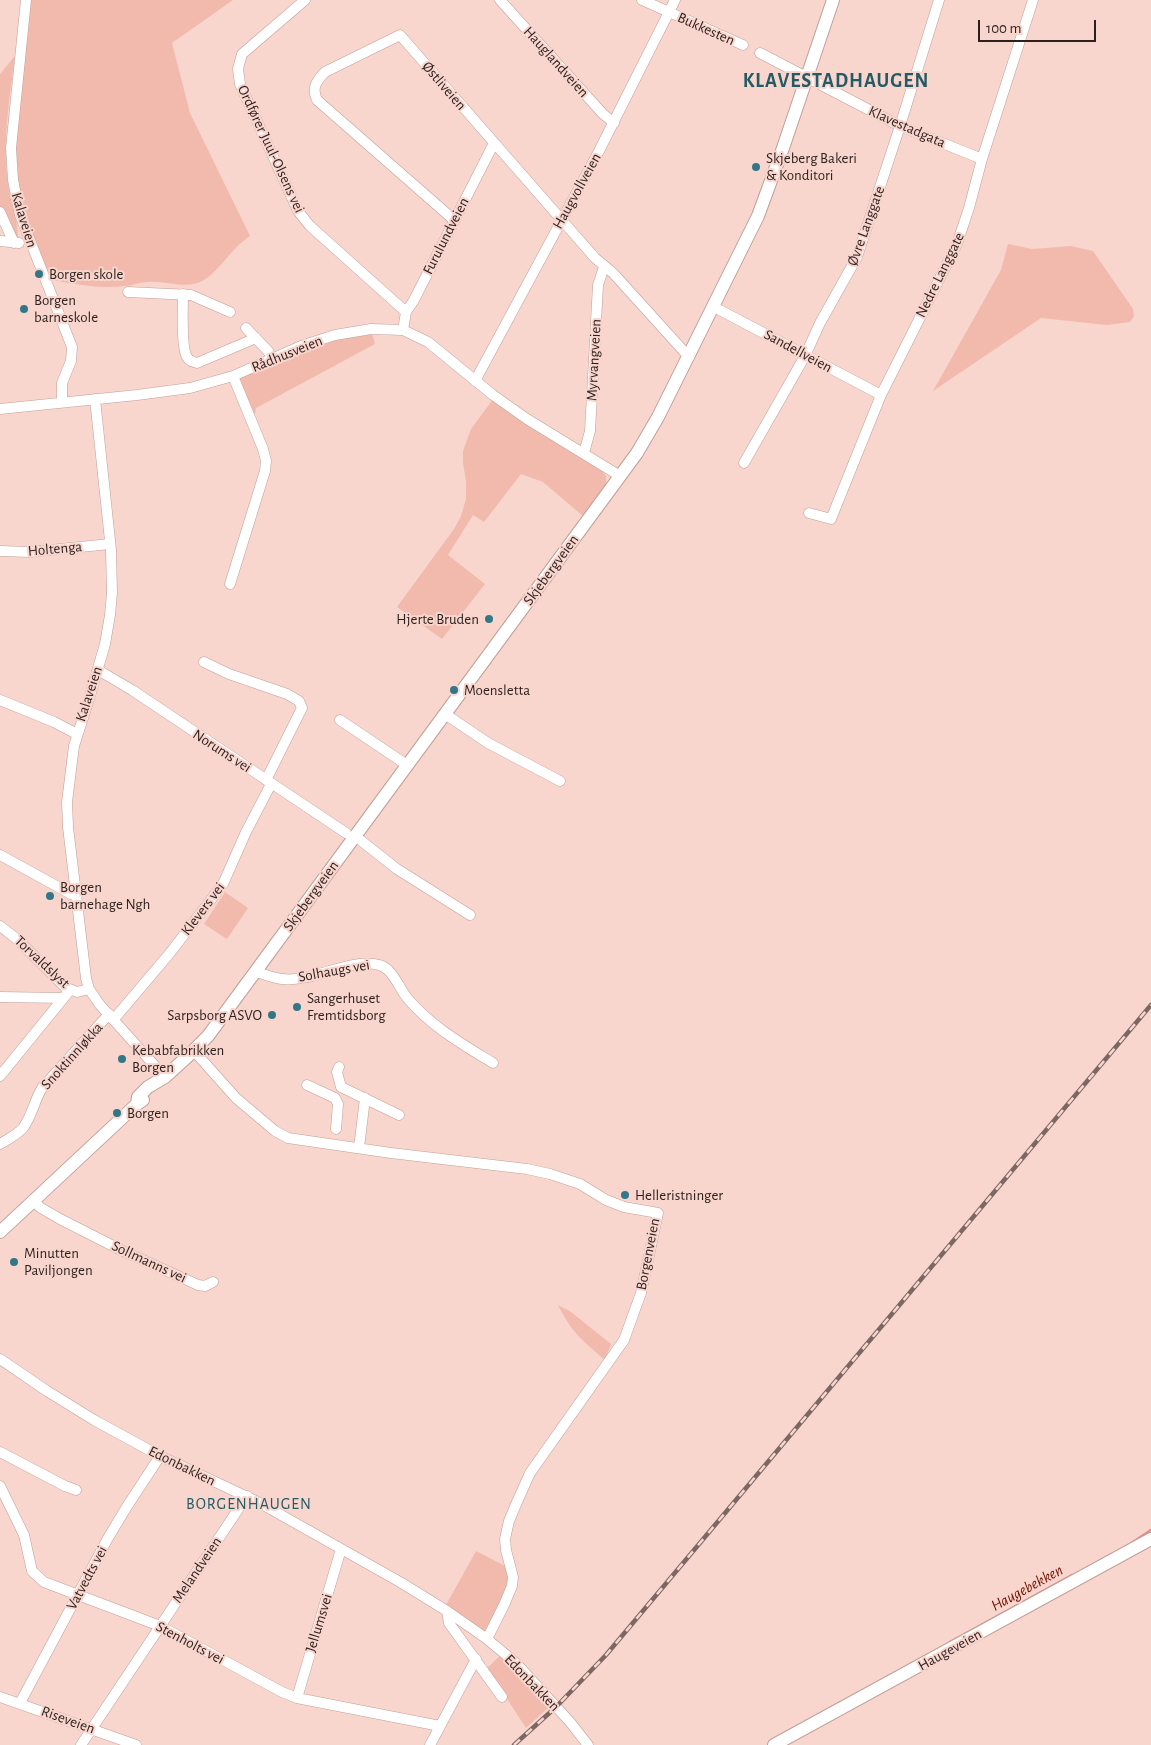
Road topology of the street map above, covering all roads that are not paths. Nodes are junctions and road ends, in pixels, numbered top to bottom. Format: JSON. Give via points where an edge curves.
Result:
{"nodes":[{"id":1,"x":26,"y":0,"type":"edge"},
{"id":2,"x":305,"y":0,"type":"edge"},
{"id":3,"x":500,"y":0,"type":"edge"},
{"id":4,"x":642,"y":0,"type":"edge"},
{"id":5,"x":675,"y":0,"type":"edge"},
{"id":6,"x":832,"y":0,"type":"edge"},
{"id":7,"x":939,"y":0,"type":"edge"},
{"id":8,"x":1033,"y":0,"type":"edge"},
{"id":9,"x":669,"y":12,"type":"junction"},
{"id":10,"x":743,"y":45,"type":"dead end"},
{"id":11,"x":760,"y":53,"type":"dead end"},
{"id":12,"x":807,"y":77,"type":"junction"},
{"id":13,"x":614,"y":123,"type":"junction"},
{"id":14,"x":900,"y":126,"type":"junction"},
{"id":15,"x":494,"y":143,"type":"junction"},
{"id":16,"x":982,"y":158,"type":"junction"},
{"id":17,"x":0,"y":212,"type":"edge"},
{"id":18,"x":562,"y":219,"type":"junction"},
{"id":19,"x":454,"y":220,"type":"junction"},
{"id":20,"x":0,"y":241,"type":"edge"},
{"id":21,"x":14,"y":243,"type":"junction"},
{"id":22,"x":30,"y":243,"type":"junction"},
{"id":23,"x":604,"y":267,"type":"junction"},
{"id":24,"x":128,"y":292,"type":"dead end"},
{"id":25,"x":182,"y":294,"type":"junction"},
{"id":26,"x":714,"y":307,"type":"junction"},
{"id":27,"x":230,"y":312,"type":"dead end"},
{"id":28,"x":406,"y":312,"type":"junction"},
{"id":29,"x":246,"y":328,"type":"dead end"},
{"id":30,"x":403,"y":330,"type":"junction"},
{"id":31,"x":256,"y":338,"type":"junction"},
{"id":32,"x":689,"y":356,"type":"junction"},
{"id":33,"x":805,"y":356,"type":"junction"},
{"id":34,"x":272,"y":359,"type":"junction"},
{"id":35,"x":233,"y":376,"type":"junction"},
{"id":36,"x":475,"y":381,"type":"junction"},
{"id":37,"x":881,"y":395,"type":"junction"},
{"id":38,"x":95,"y":399,"type":"junction"},
{"id":39,"x":62,"y":401,"type":"junction"},
{"id":40,"x":0,"y":409,"type":"edge"},
{"id":41,"x":584,"y":453,"type":"junction"},
{"id":42,"x":744,"y":463,"type":"dead end"},
{"id":43,"x":620,"y":476,"type":"junction"},
{"id":44,"x":809,"y":513,"type":"dead end"},
{"id":45,"x":110,"y":544,"type":"junction"},
{"id":46,"x":0,"y":551,"type":"edge"},
{"id":47,"x":230,"y":584,"type":"dead end"},
{"id":48,"x":204,"y":662,"type":"dead end"},
{"id":49,"x":98,"y":670,"type":"junction"},
{"id":50,"x":0,"y":700,"type":"edge"},
{"id":51,"x":444,"y":714,"type":"junction"},
{"id":52,"x":340,"y":720,"type":"dead end"},
{"id":53,"x":77,"y":734,"type":"junction"},
{"id":54,"x":407,"y":765,"type":"junction"},
{"id":55,"x":269,"y":782,"type":"junction"},
{"id":56,"x":560,"y":782,"type":"dead end"},
{"id":57,"x":351,"y":835,"type":"junction"},
{"id":58,"x":0,"y":855,"type":"edge"},
{"id":59,"x":76,"y":895,"type":"junction"},
{"id":60,"x":470,"y":915,"type":"dead end"},
{"id":61,"x":0,"y":926,"type":"edge"},
{"id":62,"x":256,"y":972,"type":"junction"},
{"id":63,"x":89,"y":989,"type":"junction"},
{"id":64,"x":70,"y":990,"type":"junction"},
{"id":65,"x":0,"y":997,"type":"edge"},
{"id":66,"x":63,"y":998,"type":"junction"},
{"id":67,"x":111,"y":1016,"type":"junction"},
{"id":68,"x":194,"y":1052,"type":"junction"},
{"id":69,"x":493,"y":1063,"type":"dead end"},
{"id":70,"x":339,"y":1067,"type":"dead end"},
{"id":71,"x":0,"y":1076,"type":"edge"},
{"id":72,"x":164,"y":1077,"type":"junction"},
{"id":73,"x":307,"y":1085,"type":"dead end"},
{"id":74,"x":365,"y":1098,"type":"junction"},
{"id":75,"x":399,"y":1115,"type":"dead end"},
{"id":76,"x":336,"y":1129,"type":"dead end"},
{"id":77,"x":0,"y":1144,"type":"edge"},
{"id":78,"x":358,"y":1148,"type":"junction"},
{"id":79,"x":33,"y":1201,"type":"junction"},
{"id":80,"x":0,"y":1232,"type":"edge"},
{"id":81,"x":213,"y":1282,"type":"dead end"},
{"id":82,"x":0,"y":1359,"type":"edge"},
{"id":83,"x":0,"y":1452,"type":"edge"},
{"id":84,"x":160,"y":1456,"type":"junction"},
{"id":85,"x":0,"y":1486,"type":"edge"},
{"id":86,"x":76,"y":1490,"type":"dead end"},
{"id":87,"x":247,"y":1496,"type":"junction"},
{"id":88,"x":1151,"y":1539,"type":"edge"},
{"id":89,"x":341,"y":1548,"type":"junction"},
{"id":90,"x":78,"y":1595,"type":"junction"},
{"id":91,"x":446,"y":1611,"type":"junction"},
{"id":92,"x":160,"y":1626,"type":"junction"},
{"id":93,"x":487,"y":1639,"type":"junction"},
{"id":94,"x":476,"y":1659,"type":"junction"},
{"id":95,"x":0,"y":1696,"type":"edge"},
{"id":96,"x":502,"y":1697,"type":"dead end"},
{"id":97,"x":297,"y":1698,"type":"junction"},
{"id":98,"x":20,"y":1703,"type":"junction"},
{"id":99,"x":440,"y":1726,"type":"junction"},
{"id":100,"x":91,"y":1728,"type":"junction"},
{"id":101,"x":80,"y":1745,"type":"edge"},
{"id":102,"x":136,"y":1745,"type":"edge"},
{"id":103,"x":430,"y":1745,"type":"edge"},
{"id":104,"x":588,"y":1745,"type":"edge"},
{"id":105,"x":774,"y":1745,"type":"edge"}],
"edges":[{"from":1,"to":22,"type":"street","name":"Kalaveien","via":[[11,165],[16,198]]},
{"from":2,"to":28,"type":"street","name":"Ordfører Juul-Olsens vei","via":[[242,54],[238,69],[240,84],[298,211],[310,226]]},
{"from":3,"to":13,"type":"street","name":"Hauglandveien"},
{"from":4,"to":9,"type":"street","name":"Bukkesten"},
{"from":5,"to":9,"type":"street","name":"Haugvollveien"},
{"from":6,"to":12,"type":"main road","name":"Skjebergveien"},
{"from":7,"to":14,"type":"street","name":"Øvre Langgate"},
{"from":8,"to":16,"type":"street","name":"Nedre Langgate"},
{"from":9,"to":10,"type":"street","name":"Bukkesten"},
{"from":9,"to":13,"type":"street","name":"Haugvollveien"},
{"from":11,"to":12,"type":"street","name":"Klavestadgata"},
{"from":12,"to":14,"type":"street","name":"Klavestadgata"},
{"from":12,"to":26,"type":"main road","name":"Skjebergveien","via":[[758,216]]},
{"from":13,"to":18,"type":"street","name":"Haugvollveien"},
{"from":14,"to":16,"type":"street","name":"Klavestadgata"},
{"from":14,"to":33,"type":"street","name":"Øvre Langgate","via":[[857,257]]},
{"from":15,"to":18,"type":"street","name":"Østliveien"},
{"from":15,"to":19,"type":"street","name":"Furulundveien"},
{"from":15,"to":19,"type":"street","name":"Østliveien","via":[[400,35],[326,72],[317,81],[314,94],[322,106]]},
{"from":16,"to":37,"type":"street","name":"Nedre Langgate","via":[[957,244]]},
{"from":17,"to":21,"type":"street"},
{"from":18,"to":23,"type":"street","name":"Østliveien"},
{"from":18,"to":36,"type":"street","name":"Haugvollveien"},
{"from":19,"to":28,"type":"street","name":"Furulundveien"},
{"from":20,"to":21,"type":"street"},
{"from":21,"to":22,"type":"street"},
{"from":22,"to":39,"type":"street","name":"Kalaveien","via":[[72,347],[71,361],[62,383]]},
{"from":23,"to":32,"type":"street","name":"Østliveien"},
{"from":23,"to":41,"type":"street","name":"Myrvangveien","via":[[598,284],[590,431]]},
{"from":24,"to":25,"type":"street"},
{"from":25,"to":27,"type":"street","via":[[196,296]]},
{"from":25,"to":31,"type":"street","via":[[184,346],[186,357],[194,363]]},
{"from":26,"to":32,"type":"main road","name":"Skjebergveien"},
{"from":26,"to":33,"type":"street","name":"Sandellveien"},
{"from":28,"to":30,"type":"street","name":"Furulundveien"},
{"from":29,"to":31,"type":"street"},
{"from":30,"to":34,"type":"street","name":"Rådhusveien","via":[[371,329],[335,336]]},
{"from":30,"to":36,"type":"street","name":"Rådhusveien","via":[[428,342]]},
{"from":31,"to":34,"type":"street"},
{"from":32,"to":43,"type":"main road","name":"Skjebergveien","via":[[658,417]]},
{"from":33,"to":37,"type":"street","name":"Sandellveien"},
{"from":33,"to":42,"type":"street","name":"Øvre Langgate"},
{"from":34,"to":35,"type":"street","name":"Rådhusveien"},
{"from":35,"to":38,"type":"street","name":"Rådhusveien","via":[[190,388]]},
{"from":35,"to":47,"type":"street","via":[[266,462]]},
{"from":36,"to":41,"type":"street","name":"Rådhusveien"},
{"from":37,"to":44,"type":"street","name":"Nedre Langgate","via":[[831,520]]},
{"from":38,"to":39,"type":"street","name":"Rådhusveien"},
{"from":38,"to":45,"type":"street","name":"Kalaveien"},
{"from":39,"to":40,"type":"street","name":"Rådhusveien"},
{"from":41,"to":43,"type":"street","name":"Rådhusveien"},
{"from":43,"to":51,"type":"main road","name":"Skjebergveien"},
{"from":45,"to":46,"type":"street","name":"Holtenga","via":[[30,552]]},
{"from":45,"to":49,"type":"street","name":"Kalaveien","via":[[110,615]]},
{"from":48,"to":55,"type":"street","name":"Klevers vei","via":[[299,701],[302,708],[285,739]]},
{"from":49,"to":53,"type":"street","name":"Kalaveien"},
{"from":49,"to":55,"type":"street","name":"Norums vei"},
{"from":50,"to":53,"type":"street"},
{"from":51,"to":54,"type":"main road","name":"Skjebergveien"},
{"from":51,"to":56,"type":"street"},
{"from":52,"to":54,"type":"street"},
{"from":53,"to":59,"type":"street","name":"Kalaveien","via":[[68,802]]},
{"from":54,"to":57,"type":"main road","name":"Skjebergveien"},
{"from":55,"to":57,"type":"street","name":"Norums vei"},
{"from":55,"to":67,"type":"street","name":"Klevers vei","via":[[224,884],[170,953]]},
{"from":57,"to":60,"type":"street","name":"Norums vei","via":[[397,869]]},
{"from":57,"to":62,"type":"main road","name":"Skjebergveien"},
{"from":58,"to":59,"type":"street"},
{"from":59,"to":63,"type":"street","name":"Kalaveien"},
{"from":61,"to":64,"type":"street","name":"Torvaldslyst"},
{"from":62,"to":68,"type":"main road","name":"Skjebergveien"},
{"from":62,"to":69,"type":"street","name":"Solhaugs vei","via":[[282,979],[360,964],[386,967],[407,998],[433,1024]]},
{"from":63,"to":64,"type":"street","name":"Torvaldslyst"},
{"from":63,"to":67,"type":"street","name":"Torvaldslyst"},
{"from":64,"to":66,"type":"street"},
{"from":65,"to":66,"type":"street"},
{"from":66,"to":71,"type":"street"},
{"from":67,"to":72,"type":"street","name":"Torvaldslyst"},
{"from":67,"to":77,"type":"street","name":"Snoktinnløkka","via":[[42,1088],[23,1127]]},
{"from":68,"to":72,"type":"main road","name":"Skjebergveien"},
{"from":68,"to":78,"type":"street","name":"Borgenveien","via":[[236,1098],[280,1135]]},
{"from":70,"to":74,"type":"street","via":[[341,1087]]},
{"from":72,"to":79,"type":"main road","name":"Skjebergveien","via":[[153,1093],[137,1104]]},
{"from":73,"to":76,"type":"street","via":[[335,1098],[338,1104]]},
{"from":74,"to":75,"type":"street"},
{"from":74,"to":78,"type":"street"},
{"from":78,"to":93,"type":"street","name":"Borgenveien","via":[[526,1168],[580,1184],[624,1207],[658,1212],[641,1294],[624,1340],[530,1473],[509,1521],[505,1539],[512,1586]]},
{"from":79,"to":80,"type":"main road","name":"Skjebergveien"},
{"from":79,"to":81,"type":"street","name":"Sollmanns vei","via":[[58,1218],[137,1258],[198,1285]]},
{"from":82,"to":84,"type":"street","name":"Edonbakken","via":[[66,1404]]},
{"from":83,"to":86,"type":"street"},
{"from":84,"to":87,"type":"street","name":"Edonbakken"},
{"from":84,"to":90,"type":"street","name":"Vatvedts vei","via":[[126,1508]]},
{"from":85,"to":90,"type":"street","name":"Stenholts vei","via":[[24,1535],[35,1575],[44,1582]]},
{"from":87,"to":89,"type":"street","name":"Edonbakken"},
{"from":87,"to":92,"type":"street","name":"Melandveien"},
{"from":88,"to":105,"type":"main road","name":"Haugeveien"},
{"from":89,"to":91,"type":"street","name":"Edonbakken"},
{"from":89,"to":97,"type":"street","name":"Jellumsvei"},
{"from":90,"to":92,"type":"street","name":"Stenholts vei"},
{"from":90,"to":98,"type":"street","name":"Vatvedts vei"},
{"from":91,"to":93,"type":"street","name":"Edonbakken"},
{"from":91,"to":94,"type":"street","name":"Edonbakken","via":[[449,1623]]},
{"from":92,"to":97,"type":"street","name":"Stenholts vei"},
{"from":92,"to":100,"type":"street","name":"Melandveien"},
{"from":93,"to":104,"type":"street","name":"Edonbakken","via":[[531,1679]]},
{"from":94,"to":96,"type":"street","name":"Edonbakken"},
{"from":94,"to":99,"type":"street"},
{"from":95,"to":98,"type":"street","name":"Riseveien"},
{"from":97,"to":99,"type":"street","name":"Stenholts vei"},
{"from":98,"to":100,"type":"street","name":"Riseveien"},
{"from":99,"to":103,"type":"street"},
{"from":100,"to":101,"type":"street","name":"Melandveien"},
{"from":100,"to":102,"type":"street","name":"Riseveien"}]}
